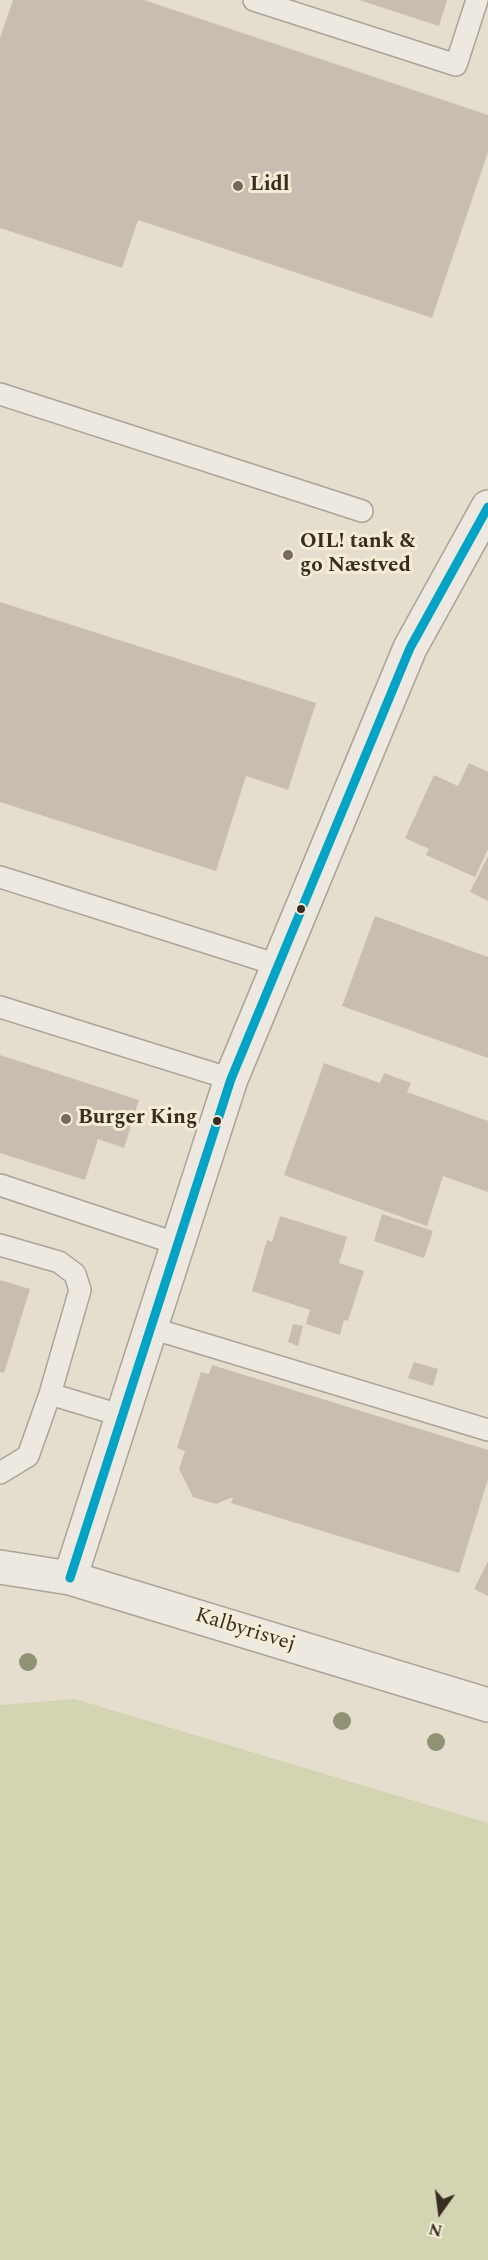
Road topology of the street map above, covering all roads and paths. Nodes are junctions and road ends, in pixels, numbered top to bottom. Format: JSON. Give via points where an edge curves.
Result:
{"nodes":[{"id":1,"x":254,"y":0,"type":"edge"},
{"id":2,"x":477,"y":0,"type":"edge"},
{"id":3,"x":0,"y":394,"type":"edge"},
{"id":4,"x":488,"y":507,"type":"edge"},
{"id":5,"x":362,"y":512,"type":"dead end"},
{"id":6,"x":0,"y":878,"type":"edge"},
{"id":7,"x":278,"y":966,"type":"junction"},
{"id":8,"x":0,"y":1007,"type":"edge"},
{"id":9,"x":231,"y":1079,"type":"junction"},
{"id":10,"x":0,"y":1185,"type":"edge"},
{"id":11,"x":178,"y":1244,"type":"junction"},
{"id":12,"x":0,"y":1245,"type":"edge"},
{"id":13,"x":151,"y":1328,"type":"junction"},
{"id":14,"x":50,"y":1394,"type":"junction"},
{"id":15,"x":123,"y":1416,"type":"junction"},
{"id":16,"x":488,"y":1430,"type":"edge"},
{"id":17,"x":0,"y":1473,"type":"edge"},
{"id":18,"x":0,"y":1567,"type":"edge"},
{"id":19,"x":70,"y":1578,"type":"junction"},
{"id":20,"x":488,"y":1705,"type":"edge"}],
"edges":[{"from":1,"to":2,"type":"lane","via":[[456,65]]},
{"from":3,"to":5,"type":"lane"},
{"from":4,"to":7,"type":"street","via":[[410,648]]},
{"from":6,"to":7,"type":"lane"},
{"from":7,"to":9,"type":"street"},
{"from":8,"to":9,"type":"lane"},
{"from":9,"to":11,"type":"street"},
{"from":10,"to":11,"type":"lane"},
{"from":11,"to":13,"type":"street"},
{"from":12,"to":14,"type":"lane","via":[[59,1262],[75,1274],[80,1290]]},
{"from":13,"to":15,"type":"street"},
{"from":13,"to":16,"type":"lane"},
{"from":14,"to":15,"type":"lane"},
{"from":14,"to":17,"type":"lane","via":[[28,1456]]},
{"from":15,"to":19,"type":"street"},
{"from":18,"to":19,"type":"street","name":"Kalbyrisvej"},
{"from":19,"to":20,"type":"street","name":"Kalbyrisvej"}]}
